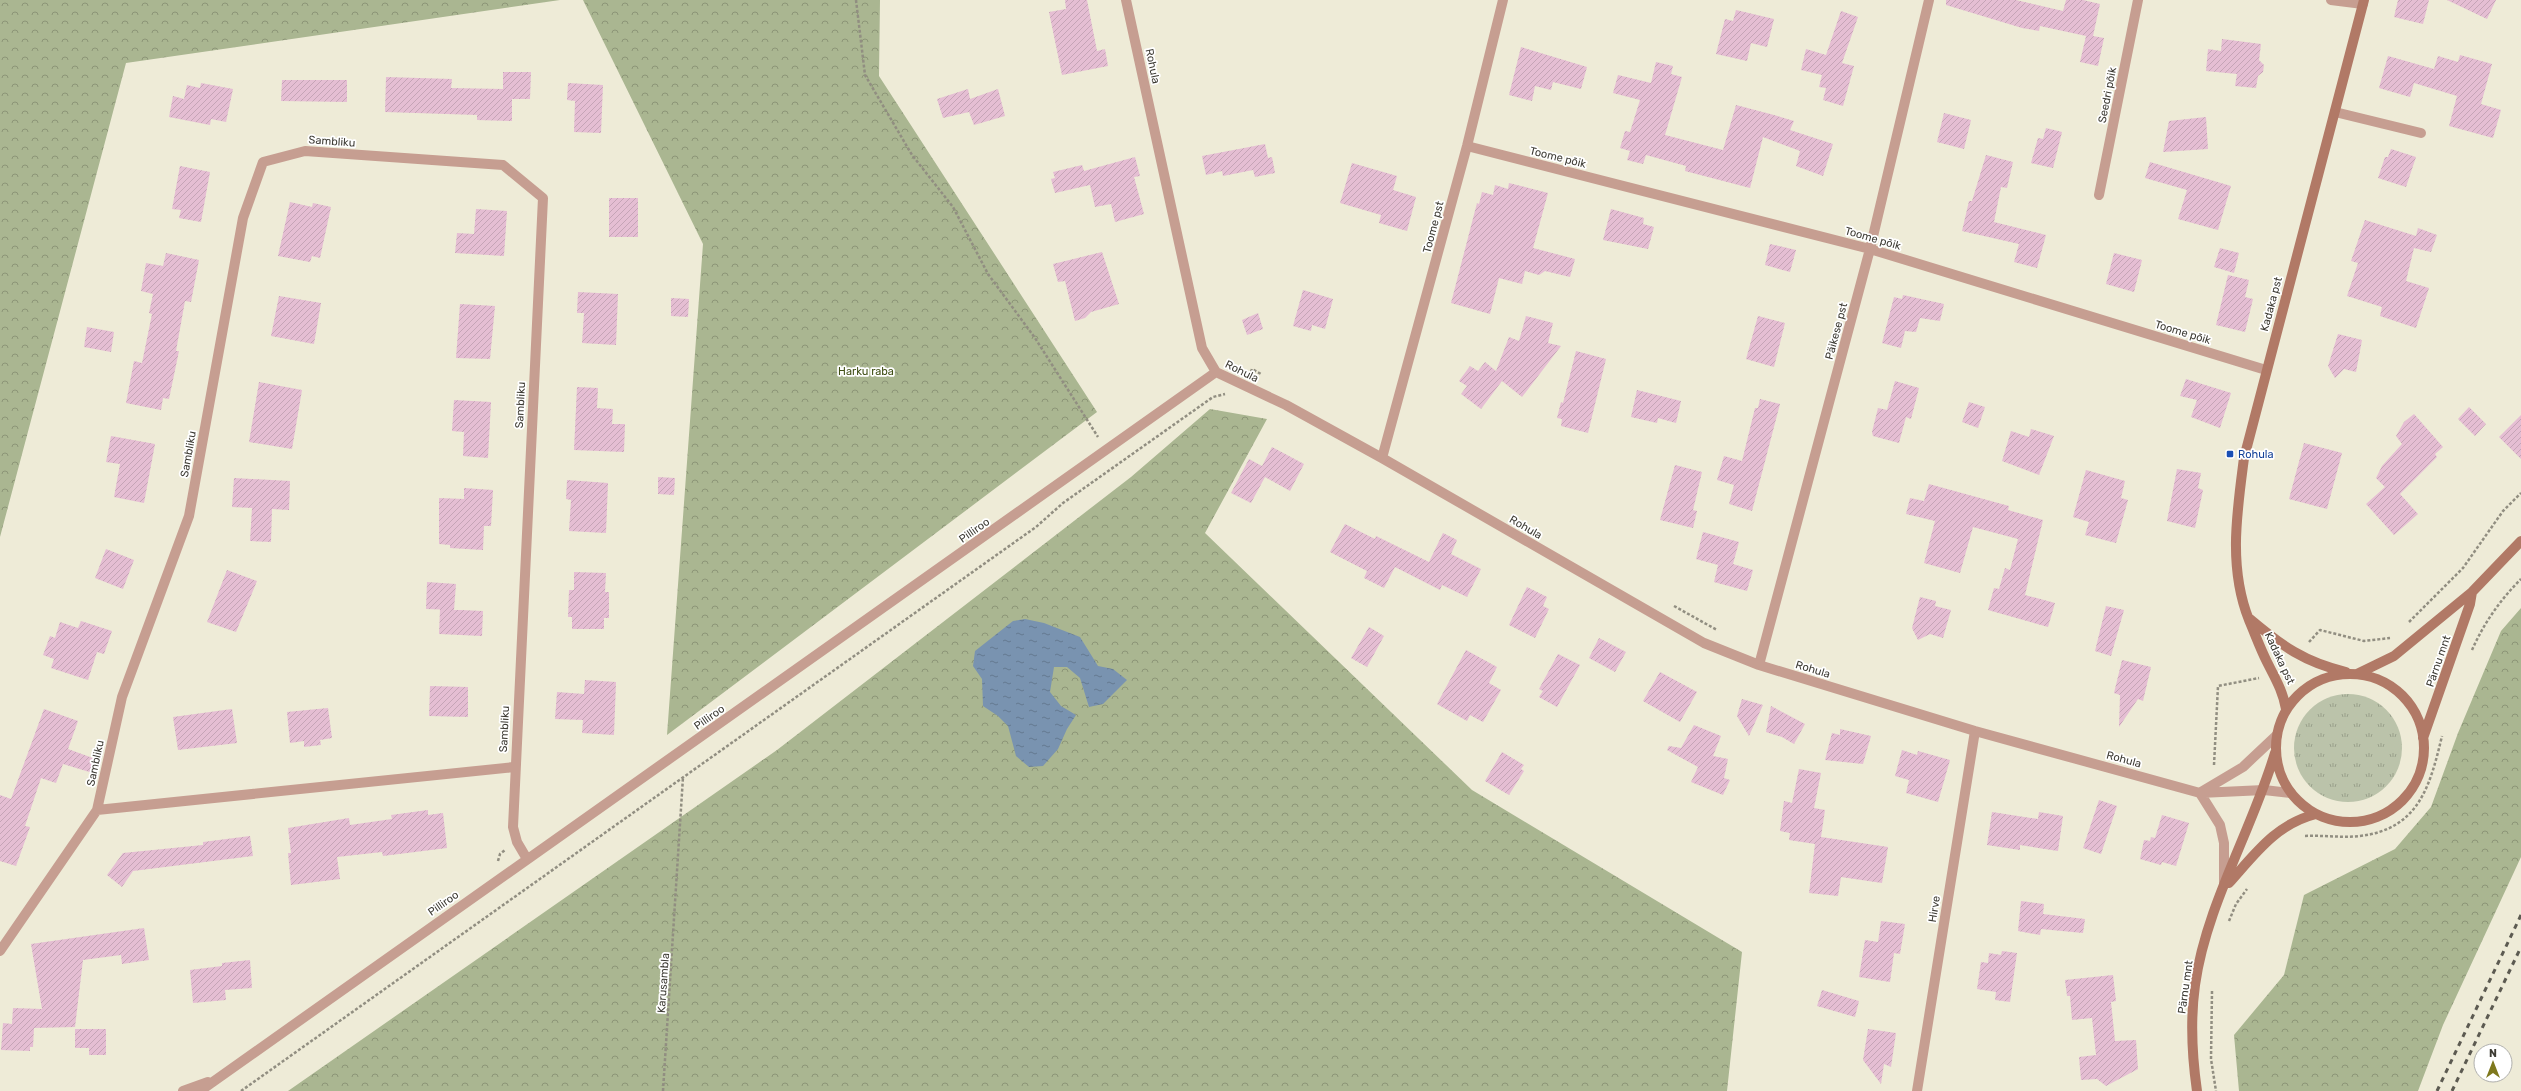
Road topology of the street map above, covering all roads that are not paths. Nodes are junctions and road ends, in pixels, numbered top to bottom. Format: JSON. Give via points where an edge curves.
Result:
{"nodes":[{"id":1,"x":1126,"y":0,"type":"edge"},
{"id":2,"x":1503,"y":0,"type":"edge"},
{"id":3,"x":1929,"y":0,"type":"edge"},
{"id":4,"x":2138,"y":0,"type":"edge"},
{"id":5,"x":2331,"y":0,"type":"edge"},
{"id":6,"x":2364,"y":2,"type":"edge"},
{"id":7,"x":2335,"y":112,"type":"junction"},
{"id":8,"x":2421,"y":133,"type":"dead end"},
{"id":9,"x":1467,"y":146,"type":"junction"},
{"id":10,"x":2099,"y":195,"type":"dead end"},
{"id":11,"x":1870,"y":249,"type":"junction"},
{"id":12,"x":2266,"y":370,"type":"junction"},
{"id":13,"x":1216,"y":372,"type":"junction"},
{"id":14,"x":1382,"y":458,"type":"junction"},
{"id":15,"x":2521,"y":541,"type":"edge"},
{"id":16,"x":2472,"y":592,"type":"junction"},
{"id":17,"x":2248,"y":617,"type":"junction"},
{"id":18,"x":1759,"y":665,"type":"junction"},
{"id":19,"x":2357,"y":674,"type":"junction"},
{"id":20,"x":2286,"y":709,"type":"junction"},
{"id":21,"x":1975,"y":731,"type":"junction"},
{"id":22,"x":2277,"y":735,"type":"junction"},
{"id":23,"x":2423,"y":738,"type":"junction"},
{"id":24,"x":2276,"y":752,"type":"junction"},
{"id":25,"x":514,"y":767,"type":"junction"},
{"id":26,"x":2264,"y":790,"type":"junction"},
{"id":27,"x":2200,"y":793,"type":"junction"},
{"id":28,"x":2291,"y":793,"type":"junction"},
{"id":29,"x":97,"y":810,"type":"junction"},
{"id":30,"x":2316,"y":814,"type":"junction"},
{"id":31,"x":527,"y":859,"type":"junction"},
{"id":32,"x":2224,"y":889,"type":"junction"},
{"id":33,"x":0,"y":951,"type":"edge"},
{"id":34,"x":213,"y":1080,"type":"junction"},
{"id":35,"x":183,"y":1091,"type":"edge"},
{"id":36,"x":200,"y":1091,"type":"edge"},
{"id":37,"x":1916,"y":1091,"type":"edge"},
{"id":38,"x":2197,"y":1091,"type":"edge"}],
"edges":[{"from":1,"to":13,"type":"street","name":"Rohula","via":[[1202,348]]},
{"from":2,"to":9,"type":"street","name":"Toome pst"},
{"from":3,"to":11,"type":"street","name":"Päikese pst"},
{"from":4,"to":10,"type":"street","name":"Seedri põik"},
{"from":5,"to":6,"type":"street"},
{"from":6,"to":7,"type":"main road","name":"Kadaka pst"},
{"from":7,"to":8,"type":"street"},
{"from":7,"to":12,"type":"main road","name":"Kadaka pst"},
{"from":9,"to":11,"type":"street","name":"Toome põik"},
{"from":9,"to":14,"type":"street","name":"Toome pst"},
{"from":11,"to":12,"type":"street","name":"Toome põik"},
{"from":11,"to":18,"type":"street","name":"Päikese pst"},
{"from":12,"to":17,"type":"main road","name":"Kadaka pst","via":[[2244,458],[2235,536],[2236,566]]},
{"from":13,"to":14,"type":"street","name":"Rohula","via":[[1286,405]]},
{"from":13,"to":31,"type":"street","name":"Pilliroo"},
{"from":14,"to":18,"type":"street","name":"Rohula","via":[[1704,643]]},
{"from":15,"to":16,"type":"main road","name":"Pärnu mnt"},
{"from":16,"to":19,"type":"main road","name":"Pärnu mnt","via":[[2394,656]]},
{"from":16,"to":23,"type":"main road","name":"Pärnu mnt"},
{"from":17,"to":19,"type":"main road","name":"Kadaka pst","via":[[2282,646],[2322,666]]},
{"from":17,"to":20,"type":"main road","name":"Kadaka pst","via":[[2283,693]]},
{"from":18,"to":21,"type":"street","name":"Rohula"},
{"from":19,"to":20,"type":"main road","via":[[2328,677],[2306,688]]},
{"from":19,"to":23,"type":"main road","name":"Kadaka pst","via":[[2382,681],[2403,697],[2416,714]]},
{"from":20,"to":22,"type":"main road"},
{"from":21,"to":27,"type":"street","name":"Rohula"},
{"from":21,"to":37,"type":"street","name":"Hirve"},
{"from":22,"to":24,"type":"main road"},
{"from":22,"to":27,"type":"street","via":[[2242,767]]},
{"from":23,"to":30,"type":"main road","via":[[2422,763],[2418,775],[2412,787],[2394,808],[2374,817],[2348,822]]},
{"from":24,"to":26,"type":"main road","name":"Pärnu mnt"},
{"from":24,"to":28,"type":"main road","via":[[2279,770]]},
{"from":25,"to":29,"type":"street"},
{"from":25,"to":29,"type":"street","name":"Sambliku","via":[[543,198],[503,165],[305,151],[263,162],[243,218],[189,516],[122,697]]},
{"from":25,"to":31,"type":"street","name":"Sambliku","via":[[513,827],[517,842]]},
{"from":26,"to":27,"type":"street","name":"Rohula"},
{"from":26,"to":28,"type":"street","name":"Rohula"},
{"from":26,"to":32,"type":"main road","name":"Pärnu mnt"},
{"from":27,"to":32,"type":"street","via":[[2220,825],[2224,843]]},
{"from":28,"to":30,"type":"main road","via":[[2302,805]]},
{"from":29,"to":33,"type":"street","name":"Sambliku"},
{"from":30,"to":32,"type":"main road","name":"Pärnu mnt","via":[[2299,818],[2274,834]]},
{"from":31,"to":34,"type":"street","name":"Pilliroo"},
{"from":32,"to":38,"type":"main road","name":"Pärnu mnt","via":[[2212,918],[2195,984],[2192,1057]]},
{"from":34,"to":35,"type":"street","name":"Pilliroo"},
{"from":34,"to":36,"type":"street","name":"Pilliroo"}]}
